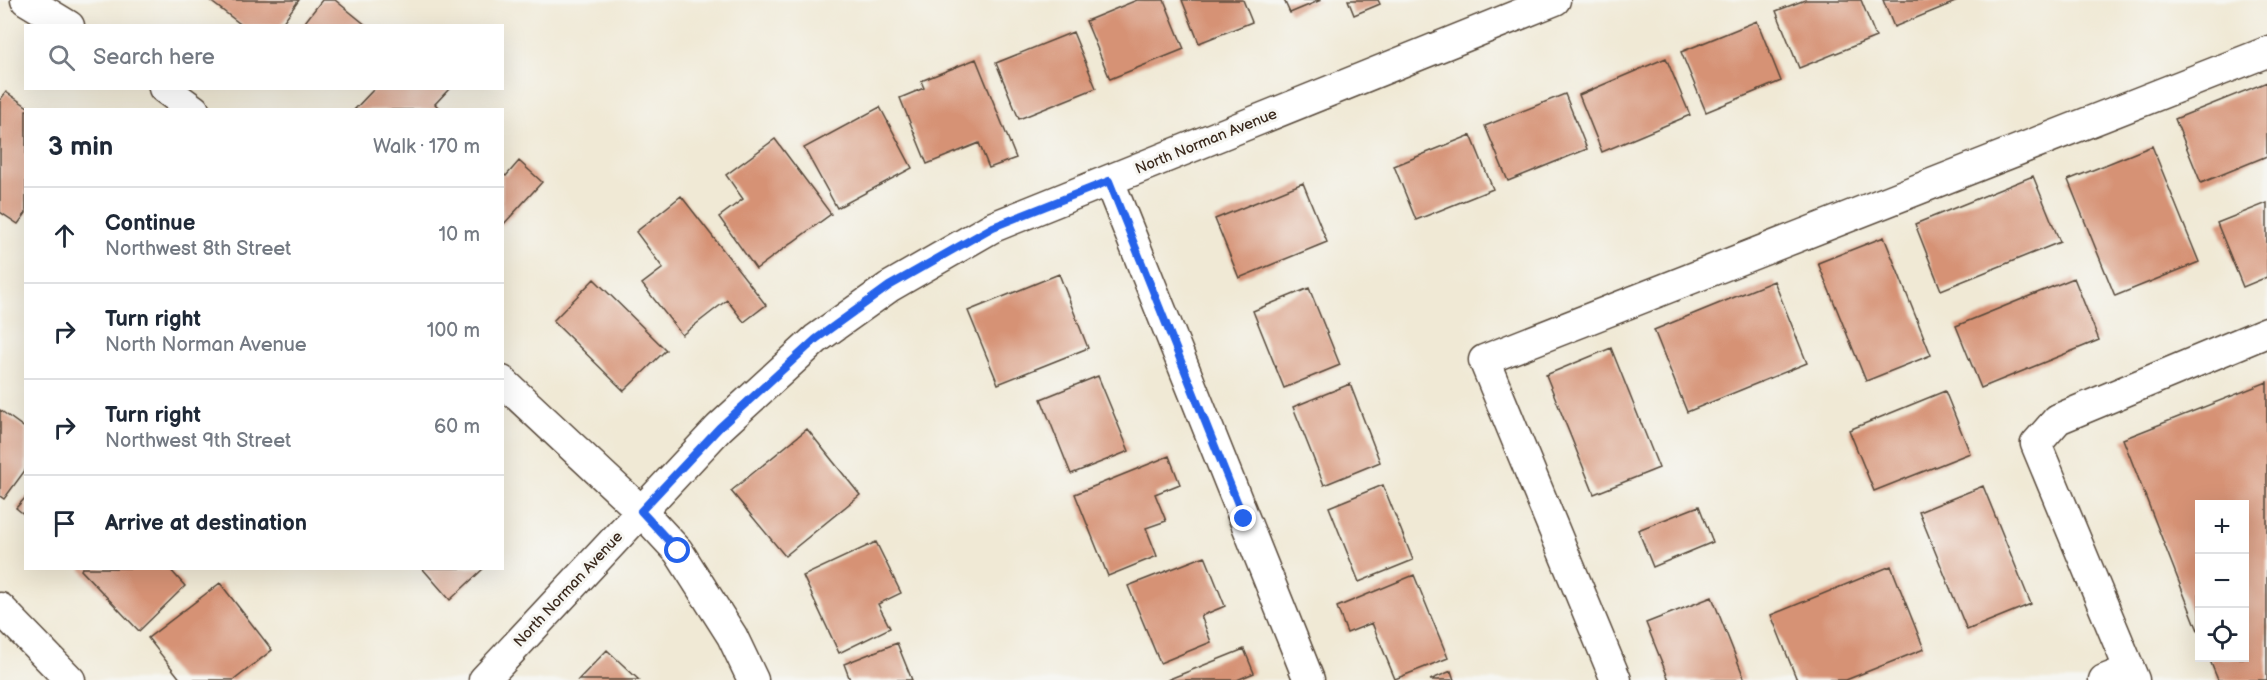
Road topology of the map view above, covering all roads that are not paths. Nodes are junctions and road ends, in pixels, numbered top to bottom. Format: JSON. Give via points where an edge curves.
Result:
{"nodes":[{"id":1,"x":26,"y":0,"type":"edge"},
{"id":2,"x":1555,"y":0,"type":"edge"},
{"id":3,"x":66,"y":24,"type":"edge"},
{"id":4,"x":2267,"y":52,"type":"edge"},
{"id":5,"x":167,"y":90,"type":"edge"},
{"id":6,"x":191,"y":108,"type":"edge"},
{"id":7,"x":1109,"y":181,"type":"junction"},
{"id":8,"x":2267,"y":332,"type":"edge"},
{"id":9,"x":504,"y":383,"type":"edge"},
{"id":10,"x":641,"y":511,"type":"junction"},
{"id":11,"x":0,"y":608,"type":"edge"},
{"id":12,"x":2122,"y":677,"type":"edge"},
{"id":13,"x":70,"y":680,"type":"edge"},
{"id":14,"x":484,"y":680,"type":"edge"},
{"id":15,"x":753,"y":680,"type":"edge"},
{"id":16,"x":1309,"y":680,"type":"edge"},
{"id":17,"x":1616,"y":680,"type":"edge"}],
"edges":[{"from":1,"to":3,"type":"street"},
{"from":2,"to":7,"type":"street","name":"North Norman Avenue"},
{"from":4,"to":17,"type":"street","via":[[1484,360]]},
{"from":5,"to":6,"type":"street"},
{"from":7,"to":10,"type":"street","name":"North Norman Avenue","via":[[993,227],[889,286],[816,339],[719,428]]},
{"from":7,"to":16,"type":"street"},
{"from":8,"to":12,"type":"street","via":[[2058,419],[2036,444]]},
{"from":9,"to":10,"type":"street"},
{"from":10,"to":14,"type":"street","name":"North Norman Avenue"},
{"from":10,"to":15,"type":"street","via":[[678,551],[732,636]]},
{"from":11,"to":13,"type":"street"}]}
